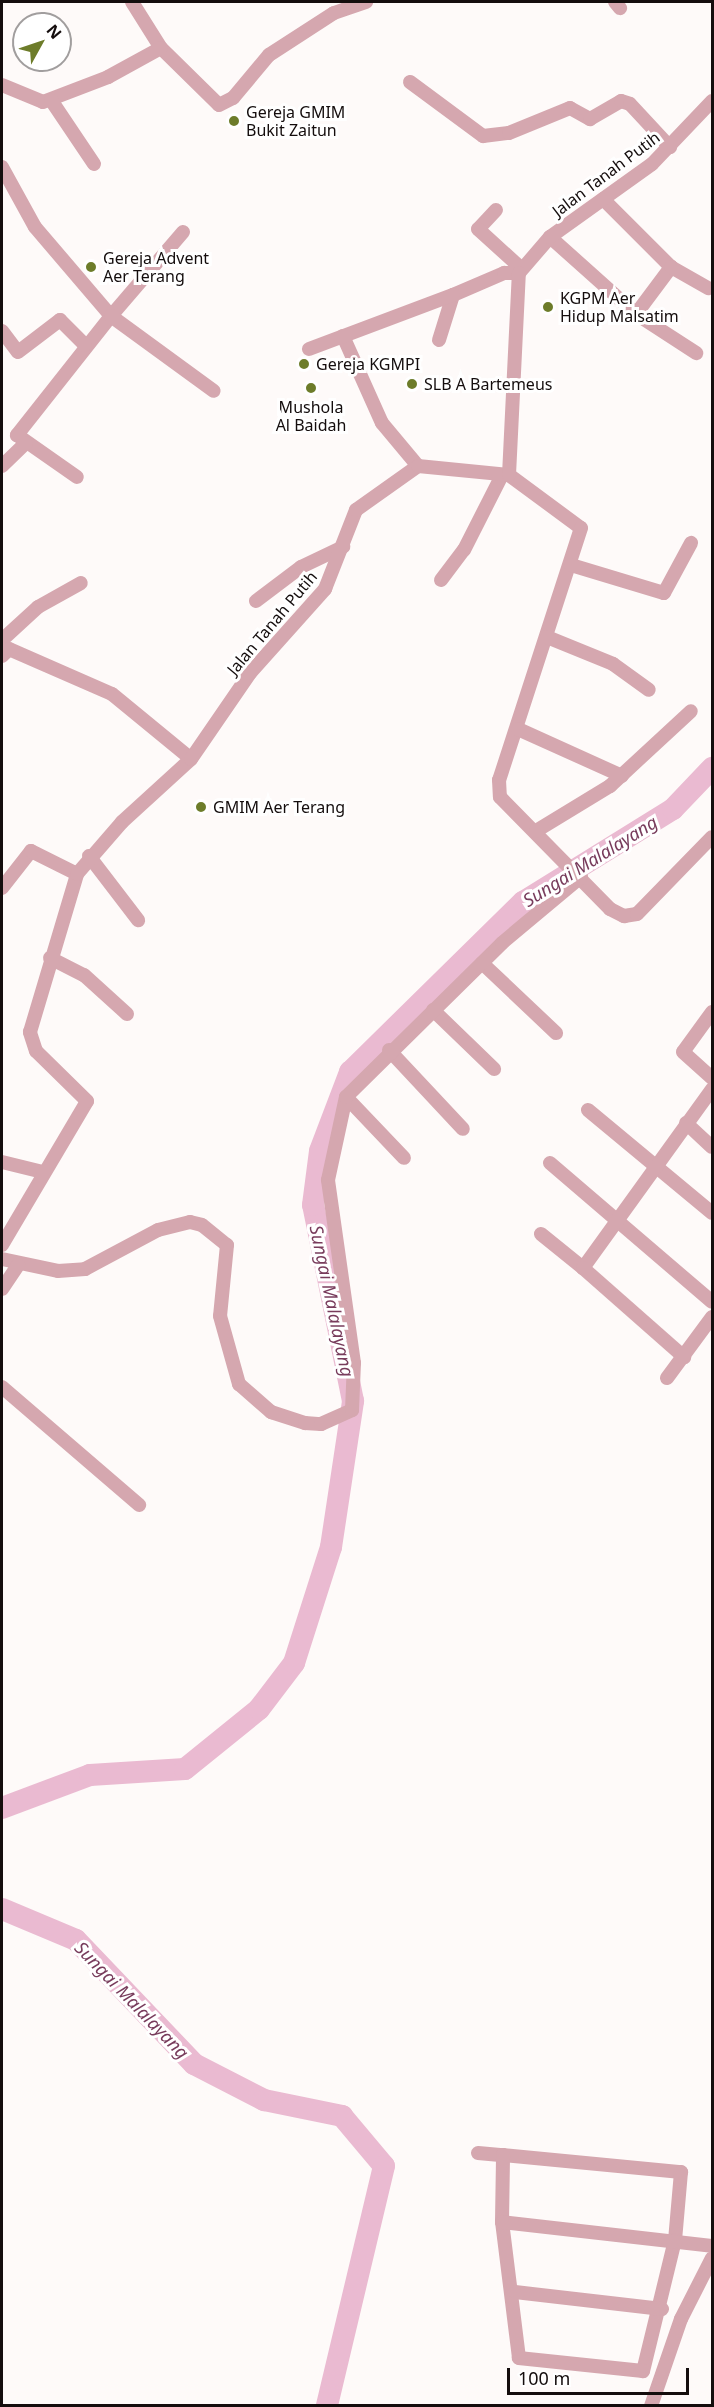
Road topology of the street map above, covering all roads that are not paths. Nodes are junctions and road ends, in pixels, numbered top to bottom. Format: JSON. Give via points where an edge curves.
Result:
{"nodes":[{"id":1,"x":132,"y":2,"type":"edge"},
{"id":2,"x":366,"y":2,"type":"edge"},
{"id":3,"x":161,"y":48,"type":"junction"},
{"id":4,"x":410,"y":82,"type":"dead end"},
{"id":5,"x":2,"y":85,"type":"edge"},
{"id":6,"x":51,"y":100,"type":"junction"},
{"id":7,"x":712,"y":101,"type":"edge"},
{"id":8,"x":670,"y":147,"type":"junction"},
{"id":9,"x":94,"y":164,"type":"dead end"},
{"id":10,"x":2,"y":167,"type":"edge"},
{"id":11,"x":603,"y":199,"type":"junction"},
{"id":12,"x":496,"y":210,"type":"dead end"},
{"id":13,"x":183,"y":232,"type":"dead end"},
{"id":14,"x":550,"y":237,"type":"junction"},
{"id":15,"x":671,"y":267,"type":"junction"},
{"id":16,"x":520,"y":271,"type":"junction"},
{"id":17,"x":708,"y":288,"type":"dead end"},
{"id":18,"x":453,"y":295,"type":"junction"},
{"id":19,"x":636,"y":314,"type":"junction"},
{"id":20,"x":111,"y":316,"type":"junction"},
{"id":21,"x":2,"y":331,"type":"edge"},
{"id":22,"x":344,"y":336,"type":"junction"},
{"id":23,"x":439,"y":340,"type":"dead end"},
{"id":24,"x":85,"y":345,"type":"junction"},
{"id":25,"x":309,"y":349,"type":"dead end"},
{"id":26,"x":696,"y":353,"type":"dead end"},
{"id":27,"x":214,"y":391,"type":"dead end"},
{"id":28,"x":26,"y":443,"type":"junction"},
{"id":29,"x":2,"y":466,"type":"edge"},
{"id":30,"x":418,"y":466,"type":"junction"},
{"id":31,"x":505,"y":475,"type":"junction"},
{"id":32,"x":77,"y":477,"type":"dead end"},
{"id":33,"x":691,"y":543,"type":"dead end"},
{"id":34,"x":343,"y":547,"type":"junction"},
{"id":35,"x":571,"y":565,"type":"junction"},
{"id":36,"x":441,"y":580,"type":"dead end"},
{"id":37,"x":81,"y":583,"type":"dead end"},
{"id":38,"x":255,"y":601,"type":"dead end"},
{"id":39,"x":547,"y":637,"type":"junction"},
{"id":40,"x":3,"y":647,"type":"edge"},
{"id":41,"x":650,"y":690,"type":"dead end"},
{"id":42,"x":691,"y":711,"type":"dead end"},
{"id":43,"x":518,"y":729,"type":"junction"},
{"id":44,"x":191,"y":759,"type":"junction"},
{"id":45,"x":622,"y":776,"type":"junction"},
{"id":46,"x":536,"y":831,"type":"junction"},
{"id":47,"x":712,"y":837,"type":"edge"},
{"id":48,"x":89,"y":856,"type":"junction"},
{"id":49,"x":77,"y":874,"type":"junction"},
{"id":50,"x":579,"y":875,"type":"junction"},
{"id":51,"x":2,"y":888,"type":"edge"},
{"id":52,"x":138,"y":920,"type":"dead end"},
{"id":53,"x":50,"y":958,"type":"junction"},
{"id":54,"x":482,"y":963,"type":"junction"},
{"id":55,"x":433,"y":1010,"type":"junction"},
{"id":56,"x":712,"y":1012,"type":"edge"},
{"id":57,"x":127,"y":1014,"type":"dead end"},
{"id":58,"x":556,"y":1033,"type":"dead end"},
{"id":59,"x":389,"y":1050,"type":"junction"},
{"id":60,"x":494,"y":1069,"type":"dead end"},
{"id":61,"x":712,"y":1078,"type":"edge"},
{"id":62,"x":712,"y":1089,"type":"edge"},
{"id":63,"x":346,"y":1097,"type":"junction"},
{"id":64,"x":588,"y":1110,"type":"dead end"},
{"id":65,"x":686,"y":1123,"type":"junction"},
{"id":66,"x":463,"y":1129,"type":"dead end"},
{"id":67,"x":712,"y":1147,"type":"edge"},
{"id":68,"x":404,"y":1158,"type":"dead end"},
{"id":69,"x":2,"y":1162,"type":"edge"},
{"id":70,"x":550,"y":1163,"type":"dead end"},
{"id":71,"x":655,"y":1166,"type":"junction"},
{"id":72,"x":43,"y":1172,"type":"junction"},
{"id":73,"x":712,"y":1213,"type":"edge"},
{"id":74,"x":618,"y":1217,"type":"junction"},
{"id":75,"x":541,"y":1234,"type":"dead end"},
{"id":76,"x":2,"y":1245,"type":"edge"},
{"id":77,"x":2,"y":1259,"type":"edge"},
{"id":78,"x":18,"y":1265,"type":"junction"},
{"id":79,"x":583,"y":1268,"type":"junction"},
{"id":80,"x":2,"y":1289,"type":"edge"},
{"id":81,"x":712,"y":1302,"type":"edge"},
{"id":82,"x":712,"y":1317,"type":"edge"},
{"id":83,"x":684,"y":1357,"type":"junction"},
{"id":84,"x":667,"y":1378,"type":"dead end"},
{"id":85,"x":2,"y":1387,"type":"edge"},
{"id":86,"x":139,"y":1505,"type":"dead end"},
{"id":87,"x":478,"y":2153,"type":"dead end"},
{"id":88,"x":503,"y":2155,"type":"junction"},
{"id":89,"x":502,"y":2222,"type":"junction"},
{"id":90,"x":675,"y":2240,"type":"junction"},
{"id":91,"x":712,"y":2246,"type":"edge"},
{"id":92,"x":712,"y":2259,"type":"edge"},
{"id":93,"x":709,"y":2277,"type":"edge"},
{"id":94,"x":515,"y":2292,"type":"junction"},
{"id":95,"x":662,"y":2309,"type":"junction"},
{"id":96,"x":651,"y":2406,"type":"edge"}],
"edges":[{"from":1,"to":3,"type":"street"},
{"from":2,"to":3,"type":"street","via":[[334,13],[269,54],[223,105],[194,87]]},
{"from":3,"to":6,"type":"street"},
{"from":4,"to":8,"type":"street","via":[[483,136],[509,134],[570,108],[590,119],[621,101],[630,104]]},
{"from":5,"to":6,"type":"street"},
{"from":6,"to":9,"type":"street"},
{"from":7,"to":8,"type":"street","name":"Jalan Tanah Putih"},
{"from":8,"to":11,"type":"street","name":"Jalan Tanah Putih"},
{"from":10,"to":20,"type":"street","via":[[35,227]]},
{"from":11,"to":14,"type":"street","name":"Jalan Tanah Putih"},
{"from":11,"to":15,"type":"street"},
{"from":12,"to":16,"type":"street","via":[[478,229]]},
{"from":13,"to":20,"type":"street"},
{"from":14,"to":16,"type":"street","name":"Jalan Tanah Putih"},
{"from":14,"to":19,"type":"street"},
{"from":15,"to":17,"type":"street"},
{"from":15,"to":19,"type":"street"},
{"from":16,"to":18,"type":"street","via":[[504,273]]},
{"from":16,"to":31,"type":"street"},
{"from":18,"to":22,"type":"street"},
{"from":18,"to":23,"type":"street"},
{"from":19,"to":26,"type":"street"},
{"from":20,"to":24,"type":"street"},
{"from":20,"to":27,"type":"street"},
{"from":21,"to":24,"type":"street","via":[[18,352],[60,320]]},
{"from":22,"to":25,"type":"street"},
{"from":22,"to":30,"type":"street","via":[[382,423]]},
{"from":24,"to":28,"type":"street","via":[[18,428],[17,435]]},
{"from":28,"to":29,"type":"street"},
{"from":28,"to":32,"type":"street"},
{"from":30,"to":31,"type":"street"},
{"from":30,"to":34,"type":"street","name":"Jalan Tanah Putih","via":[[356,510]]},
{"from":31,"to":35,"type":"street","via":[[579,523]]},
{"from":31,"to":36,"type":"street","via":[[464,550]]},
{"from":33,"to":35,"type":"street","via":[[664,593]]},
{"from":34,"to":38,"type":"street","via":[[302,567]]},
{"from":34,"to":44,"type":"street","name":"Jalan Tanah Putih","via":[[325,589],[250,673]]},
{"from":35,"to":39,"type":"street","via":[[551,611]]},
{"from":37,"to":40,"type":"street","via":[[38,607]]},
{"from":39,"to":41,"type":"street","via":[[613,664]]},
{"from":39,"to":43,"type":"street"},
{"from":40,"to":44,"type":"street","via":[[112,694]]},
{"from":42,"to":45,"type":"street"},
{"from":43,"to":45,"type":"street"},
{"from":43,"to":46,"type":"street","via":[[497,791]]},
{"from":44,"to":48,"type":"street","name":"Jalan Tanah Putih"},
{"from":45,"to":46,"type":"street"},
{"from":46,"to":50,"type":"street"},
{"from":47,"to":50,"type":"street","via":[[634,915],[615,913]]},
{"from":48,"to":49,"type":"street","name":"Jalan Tanah Putih"},
{"from":48,"to":52,"type":"street"},
{"from":49,"to":51,"type":"street","via":[[31,850]]},
{"from":49,"to":53,"type":"street","name":"Jalan Tanah Putih"},
{"from":50,"to":54,"type":"street"},
{"from":53,"to":57,"type":"street","via":[[84,975]]},
{"from":53,"to":72,"type":"street","name":"Jalan Tanah Putih","via":[[31,1041],[87,1101]]},
{"from":54,"to":55,"type":"street"},
{"from":54,"to":58,"type":"street"},
{"from":55,"to":59,"type":"street"},
{"from":55,"to":60,"type":"street"},
{"from":56,"to":61,"type":"street","via":[[683,1052]]},
{"from":59,"to":63,"type":"street"},
{"from":59,"to":66,"type":"street"},
{"from":62,"to":65,"type":"street"},
{"from":63,"to":68,"type":"street"},
{"from":63,"to":78,"type":"street","via":[[328,1180],[354,1363],[352,1410],[321,1424],[271,1412],[239,1384],[220,1316],[229,1256],[216,1232],[190,1221],[158,1230],[85,1269]]},
{"from":64,"to":71,"type":"street"},
{"from":65,"to":67,"type":"street"},
{"from":65,"to":71,"type":"street"},
{"from":69,"to":72,"type":"street"},
{"from":70,"to":74,"type":"street"},
{"from":71,"to":73,"type":"street"},
{"from":71,"to":74,"type":"street"},
{"from":72,"to":76,"type":"street"},
{"from":74,"to":79,"type":"street"},
{"from":74,"to":81,"type":"street"},
{"from":75,"to":79,"type":"street"},
{"from":77,"to":78,"type":"street"},
{"from":78,"to":80,"type":"street"},
{"from":79,"to":83,"type":"street"},
{"from":82,"to":83,"type":"street"},
{"from":83,"to":84,"type":"street"},
{"from":85,"to":86,"type":"street"},
{"from":87,"to":88,"type":"street"},
{"from":88,"to":89,"type":"street"},
{"from":88,"to":90,"type":"street","via":[[681,2172]]},
{"from":89,"to":90,"type":"street"},
{"from":89,"to":94,"type":"street"},
{"from":90,"to":91,"type":"street"},
{"from":90,"to":95,"type":"street"},
{"from":92,"to":93,"type":"street"},
{"from":93,"to":96,"type":"street","via":[[681,2319]]},
{"from":94,"to":95,"type":"street"},
{"from":94,"to":95,"type":"street","via":[[519,2358],[643,2371]]}]}
